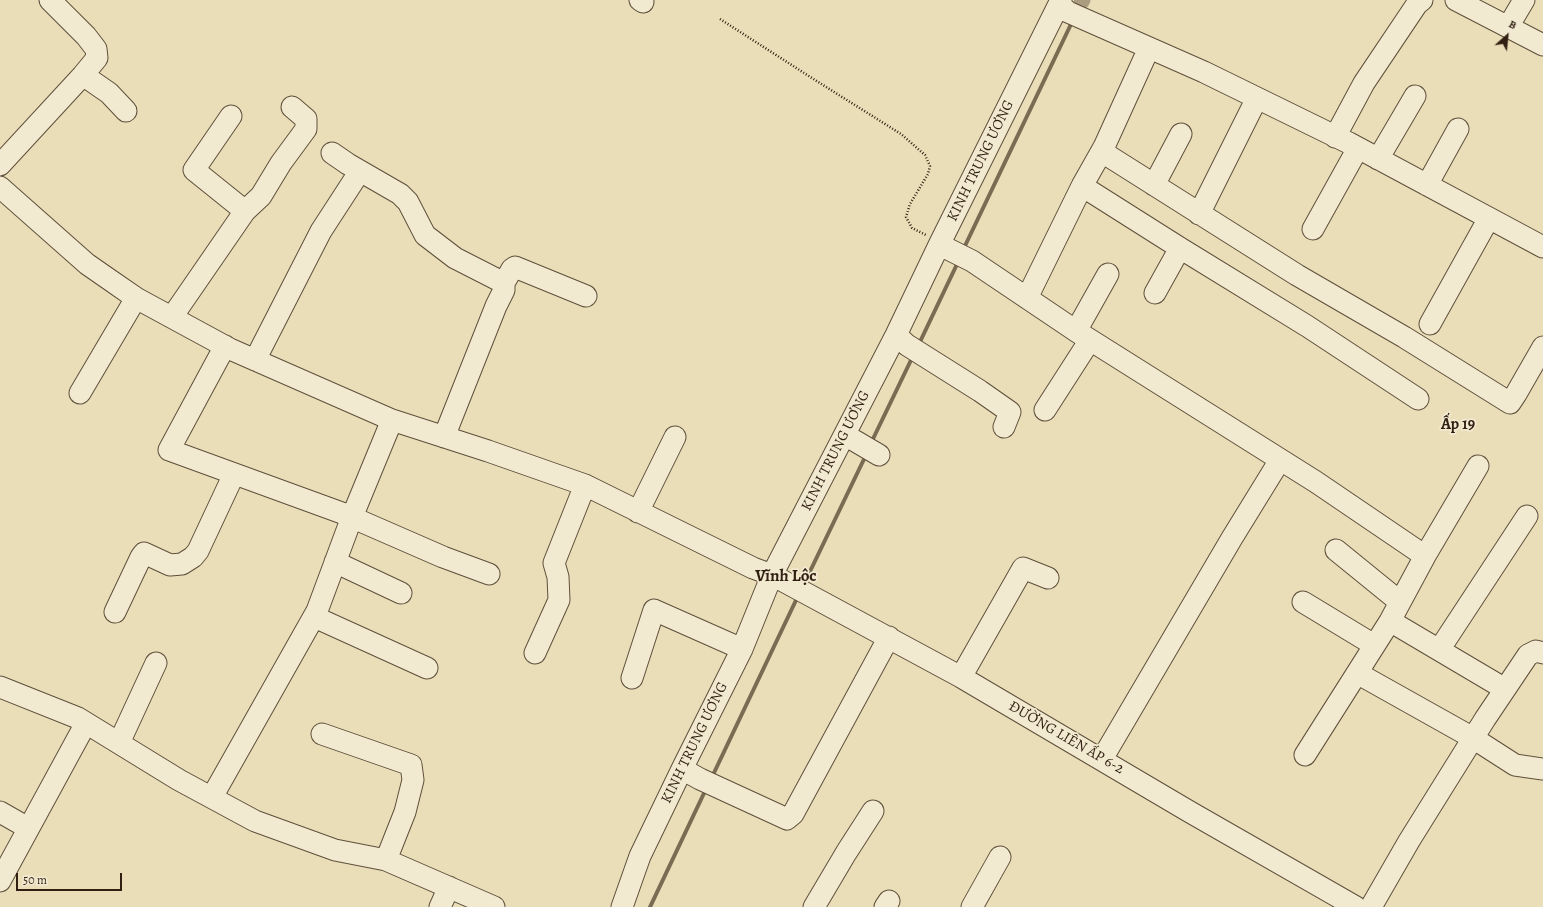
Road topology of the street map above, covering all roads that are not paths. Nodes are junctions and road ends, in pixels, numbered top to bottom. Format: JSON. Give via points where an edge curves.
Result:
{"nodes":[{"id":1,"x":50,"y":0,"type":"edge"},
{"id":2,"x":1422,"y":0,"type":"edge"},
{"id":3,"x":1456,"y":0,"type":"edge"},
{"id":4,"x":1524,"y":0,"type":"edge"},
{"id":5,"x":1067,"y":8,"type":"edge"},
{"id":6,"x":1508,"y":27,"type":"junction"},
{"id":7,"x":1543,"y":46,"type":"edge"},
{"id":8,"x":1149,"y":48,"type":"junction"},
{"id":9,"x":83,"y":75,"type":"junction"},
{"id":10,"x":1416,"y":96,"type":"dead end"},
{"id":11,"x":1257,"y":98,"type":"junction"},
{"id":12,"x":292,"y":107,"type":"dead end"},
{"id":13,"x":126,"y":111,"type":"dead end"},
{"id":14,"x":231,"y":116,"type":"dead end"},
{"id":15,"x":1458,"y":129,"type":"dead end"},
{"id":16,"x":1181,"y":134,"type":"dead end"},
{"id":17,"x":1335,"y":136,"type":"junction"},
{"id":18,"x":1104,"y":147,"type":"junction"},
{"id":19,"x":1358,"y":148,"type":"junction"},
{"id":20,"x":332,"y":153,"type":"dead end"},
{"id":21,"x":1378,"y":159,"type":"junction"},
{"id":22,"x":0,"y":165,"type":"edge"},
{"id":23,"x":360,"y":171,"type":"junction"},
{"id":24,"x":1154,"y":185,"type":"junction"},
{"id":25,"x":1427,"y":185,"type":"junction"},
{"id":26,"x":1082,"y":186,"type":"junction"},
{"id":27,"x":0,"y":187,"type":"edge"},
{"id":28,"x":245,"y":211,"type":"junction"},
{"id":29,"x":1199,"y":214,"type":"junction"},
{"id":30,"x":1489,"y":218,"type":"junction"},
{"id":31,"x":1313,"y":229,"type":"dead end"},
{"id":32,"x":944,"y":246,"type":"junction"},
{"id":33,"x":1543,"y":247,"type":"edge"},
{"id":34,"x":1180,"y":248,"type":"junction"},
{"id":35,"x":1108,"y":274,"type":"dead end"},
{"id":36,"x":504,"y":283,"type":"junction"},
{"id":37,"x":1155,"y":293,"type":"dead end"},
{"id":38,"x":586,"y":296,"type":"dead end"},
{"id":39,"x":136,"y":298,"type":"junction"},
{"id":40,"x":1027,"y":298,"type":"junction"},
{"id":41,"x":172,"y":317,"type":"junction"},
{"id":42,"x":1430,"y":324,"type":"dead end"},
{"id":43,"x":1083,"y":335,"type":"junction"},
{"id":44,"x":901,"y":340,"type":"junction"},
{"id":45,"x":224,"y":346,"type":"junction"},
{"id":46,"x":1543,"y":347,"type":"edge"},
{"id":47,"x":255,"y":360,"type":"junction"},
{"id":48,"x":80,"y":393,"type":"dead end"},
{"id":49,"x":1418,"y":399,"type":"dead end"},
{"id":50,"x":1045,"y":410,"type":"dead end"},
{"id":51,"x":392,"y":420,"type":"junction"},
{"id":52,"x":1004,"y":427,"type":"dead end"},
{"id":53,"x":845,"y":435,"type":"junction"},
{"id":54,"x":444,"y":437,"type":"junction"},
{"id":55,"x":675,"y":437,"type":"dead end"},
{"id":56,"x":879,"y":455,"type":"dead end"},
{"id":57,"x":1280,"y":460,"type":"junction"},
{"id":58,"x":1478,"y":466,"type":"dead end"},
{"id":59,"x":234,"y":474,"type":"junction"},
{"id":60,"x":585,"y":486,"type":"junction"},
{"id":61,"x":638,"y":512,"type":"junction"},
{"id":62,"x":1527,"y":516,"type":"dead end"},
{"id":63,"x":352,"y":517,"type":"junction"},
{"id":64,"x":1336,"y":550,"type":"dead end"},
{"id":65,"x":1425,"y":556,"type":"junction"},
{"id":66,"x":335,"y":562,"type":"junction"},
{"id":67,"x":489,"y":574,"type":"dead end"},
{"id":68,"x":1048,"y":578,"type":"dead end"},
{"id":69,"x":778,"y":579,"type":"junction"},
{"id":70,"x":401,"y":593,"type":"dead end"},
{"id":71,"x":1303,"y":602,"type":"dead end"},
{"id":72,"x":1400,"y":602,"type":"junction"},
{"id":73,"x":317,"y":611,"type":"junction"},
{"id":74,"x":114,"y":612,"type":"dead end"},
{"id":75,"x":1390,"y":621,"type":"junction"},
{"id":76,"x":889,"y":637,"type":"junction"},
{"id":77,"x":1374,"y":645,"type":"junction"},
{"id":78,"x":742,"y":650,"type":"junction"},
{"id":79,"x":1439,"y":650,"type":"junction"},
{"id":80,"x":1542,"y":652,"type":"edge"},
{"id":81,"x":536,"y":653,"type":"dead end"},
{"id":82,"x":156,"y":663,"type":"dead end"},
{"id":83,"x":428,"y":668,"type":"dead end"},
{"id":84,"x":1357,"y":673,"type":"junction"},
{"id":85,"x":961,"y":677,"type":"junction"},
{"id":86,"x":632,"y":678,"type":"dead end"},
{"id":87,"x":0,"y":686,"type":"edge"},
{"id":88,"x":1505,"y":690,"type":"junction"},
{"id":89,"x":86,"y":722,"type":"junction"},
{"id":90,"x":322,"y":734,"type":"dead end"},
{"id":91,"x":1473,"y":738,"type":"junction"},
{"id":92,"x":119,"y":743,"type":"junction"},
{"id":93,"x":1306,"y":755,"type":"dead end"},
{"id":94,"x":1102,"y":759,"type":"junction"},
{"id":95,"x":1543,"y":769,"type":"edge"},
{"id":96,"x":691,"y":774,"type":"junction"},
{"id":97,"x":212,"y":797,"type":"junction"},
{"id":98,"x":873,"y":810,"type":"dead end"},
{"id":99,"x":0,"y":812,"type":"edge"},
{"id":100,"x":28,"y":828,"type":"junction"},
{"id":101,"x":1000,"y":857,"type":"dead end"},
{"id":102,"x":386,"y":860,"type":"junction"},
{"id":103,"x":0,"y":881,"type":"edge"},
{"id":104,"x":448,"y":887,"type":"junction"},
{"id":105,"x":440,"y":907,"type":"edge"},
{"id":106,"x":494,"y":907,"type":"edge"},
{"id":107,"x":622,"y":907,"type":"edge"},
{"id":108,"x":814,"y":907,"type":"edge"},
{"id":109,"x":972,"y":907,"type":"edge"},
{"id":110,"x":1356,"y":907,"type":"edge"},
{"id":111,"x":1371,"y":907,"type":"edge"}],
"edges":[{"from":1,"to":9,"type":"street","via":[[96,49],[97,58]]},
{"from":2,"to":17,"type":"street","via":[[1364,84]]},
{"from":3,"to":6,"type":"street"},
{"from":4,"to":6,"type":"street"},
{"from":5,"to":8,"type":"street"},
{"from":5,"to":32,"type":"street","name":"KINH TRUNG ƯƠNG"},
{"from":6,"to":7,"type":"street"},
{"from":8,"to":11,"type":"street"},
{"from":8,"to":18,"type":"street"},
{"from":9,"to":13,"type":"street","via":[[108,93]]},
{"from":9,"to":22,"type":"street"},
{"from":10,"to":21,"type":"street"},
{"from":11,"to":17,"type":"street"},
{"from":11,"to":29,"type":"street"},
{"from":12,"to":28,"type":"street","via":[[306,119],[306,129],[261,196]]},
{"from":14,"to":28,"type":"street","via":[[194,170]]},
{"from":15,"to":25,"type":"street"},
{"from":16,"to":24,"type":"street"},
{"from":17,"to":19,"type":"street"},
{"from":18,"to":24,"type":"street","via":[[1107,155]]},
{"from":18,"to":26,"type":"street"},
{"from":19,"to":21,"type":"street"},
{"from":19,"to":31,"type":"street"},
{"from":20,"to":23,"type":"street"},
{"from":21,"to":25,"type":"street"},
{"from":23,"to":36,"type":"street","via":[[396,191],[408,202],[425,235],[455,258]]},
{"from":23,"to":47,"type":"street","via":[[320,231]]},
{"from":24,"to":29,"type":"street"},
{"from":25,"to":30,"type":"street"},
{"from":26,"to":34,"type":"street"},
{"from":26,"to":40,"type":"street"},
{"from":27,"to":39,"type":"street","name":"ĐƯỜNG LIÊN ẤP 6-2","via":[[87,264]]},
{"from":28,"to":41,"type":"street"},
{"from":29,"to":46,"type":"street","via":[[1510,403]]},
{"from":30,"to":33,"type":"street"},
{"from":30,"to":42,"type":"street"},
{"from":32,"to":40,"type":"street","via":[[972,261]]},
{"from":32,"to":44,"type":"street","name":"KINH TRUNG ƯƠNG"},
{"from":34,"to":37,"type":"street"},
{"from":34,"to":49,"type":"street","via":[[1307,326]]},
{"from":35,"to":43,"type":"street"},
{"from":36,"to":38,"type":"street","via":[[516,267]]},
{"from":36,"to":54,"type":"street","via":[[504,290]]},
{"from":39,"to":41,"type":"street","name":"ĐƯỜNG LIÊN ẤP 6-2"},
{"from":39,"to":48,"type":"street"},
{"from":40,"to":43,"type":"street"},
{"from":41,"to":45,"type":"street","name":"ĐƯỜNG LIÊN ẤP 6-2"},
{"from":43,"to":50,"type":"street"},
{"from":43,"to":57,"type":"street"},
{"from":44,"to":52,"type":"street","via":[[1010,412]]},
{"from":44,"to":53,"type":"street","name":"KINH TRUNG ƯƠNG"},
{"from":45,"to":47,"type":"street","name":"ĐƯỜNG LIÊN ẤP 6-2"},
{"from":45,"to":59,"type":"street","via":[[169,450]]},
{"from":47,"to":51,"type":"street","name":"ĐƯỜNG LIÊN ẤP 6-2"},
{"from":51,"to":54,"type":"street","name":"ĐƯỜNG LIÊN ẤP 6-2"},
{"from":51,"to":63,"type":"street"},
{"from":53,"to":56,"type":"street"},
{"from":53,"to":69,"type":"street","name":"KINH TRUNG ƯƠNG"},
{"from":54,"to":60,"type":"street","name":"ĐƯỜNG LIÊN ẤP 6-2"},
{"from":55,"to":61,"type":"street"},
{"from":57,"to":65,"type":"street"},
{"from":57,"to":94,"type":"street"},
{"from":58,"to":65,"type":"street"},
{"from":59,"to":63,"type":"street"},
{"from":59,"to":74,"type":"street","via":[[193,557],[182,564],[170,564],[144,553]]},
{"from":60,"to":61,"type":"street","name":"ĐƯỜNG LIÊN ẤP 6-2"},
{"from":60,"to":81,"type":"street","via":[[554,563],[559,600]]},
{"from":61,"to":69,"type":"street","name":"ĐƯỜNG LIÊN ẤP 6-2"},
{"from":62,"to":79,"type":"street"},
{"from":63,"to":66,"type":"street"},
{"from":63,"to":67,"type":"street"},
{"from":64,"to":72,"type":"street"},
{"from":65,"to":72,"type":"street"},
{"from":66,"to":70,"type":"street"},
{"from":66,"to":73,"type":"street"},
{"from":68,"to":85,"type":"street","via":[[1023,568]]},
{"from":69,"to":76,"type":"street","name":"ĐƯỜNG LIÊN ẤP 6-2"},
{"from":69,"to":78,"type":"street","name":"KINH TRUNG ƯƠNG"},
{"from":71,"to":77,"type":"street"},
{"from":72,"to":75,"type":"street"},
{"from":73,"to":83,"type":"street","via":[[319,619]]},
{"from":73,"to":97,"type":"street"},
{"from":75,"to":77,"type":"street"},
{"from":75,"to":79,"type":"street"},
{"from":76,"to":85,"type":"street","name":"ĐƯỜNG LIÊN ẤP 6-2"},
{"from":76,"to":96,"type":"street","via":[[793,814],[787,819]]},
{"from":77,"to":84,"type":"street"},
{"from":78,"to":86,"type":"street","via":[[654,610]]},
{"from":78,"to":96,"type":"street","name":"KINH TRUNG ƯƠNG"},
{"from":79,"to":88,"type":"street"},
{"from":80,"to":88,"type":"street","via":[[1536,651],[1528,655]]},
{"from":82,"to":92,"type":"street"},
{"from":84,"to":91,"type":"street"},
{"from":84,"to":93,"type":"street"},
{"from":85,"to":94,"type":"street","name":"ĐƯỜNG LIÊN ẤP 6-2"},
{"from":87,"to":89,"type":"street"},
{"from":88,"to":91,"type":"street"},
{"from":89,"to":92,"type":"street"},
{"from":89,"to":100,"type":"street"},
{"from":90,"to":102,"type":"street","via":[[411,765],[413,780]]},
{"from":91,"to":95,"type":"street","via":[[1516,766]]},
{"from":91,"to":111,"type":"street"},
{"from":92,"to":97,"type":"street"},
{"from":94,"to":110,"type":"street","name":"ĐƯỜNG LIÊN ẤP 6-2"},
{"from":96,"to":107,"type":"street","name":"KINH TRUNG ƯƠNG","via":[[640,856]]},
{"from":97,"to":102,"type":"street","via":[[255,821],[335,850]]},
{"from":98,"to":108,"type":"street"},
{"from":99,"to":100,"type":"street"},
{"from":100,"to":103,"type":"street"},
{"from":101,"to":109,"type":"street"},
{"from":102,"to":104,"type":"street"},
{"from":104,"to":105,"type":"street"},
{"from":104,"to":106,"type":"street"}]}
